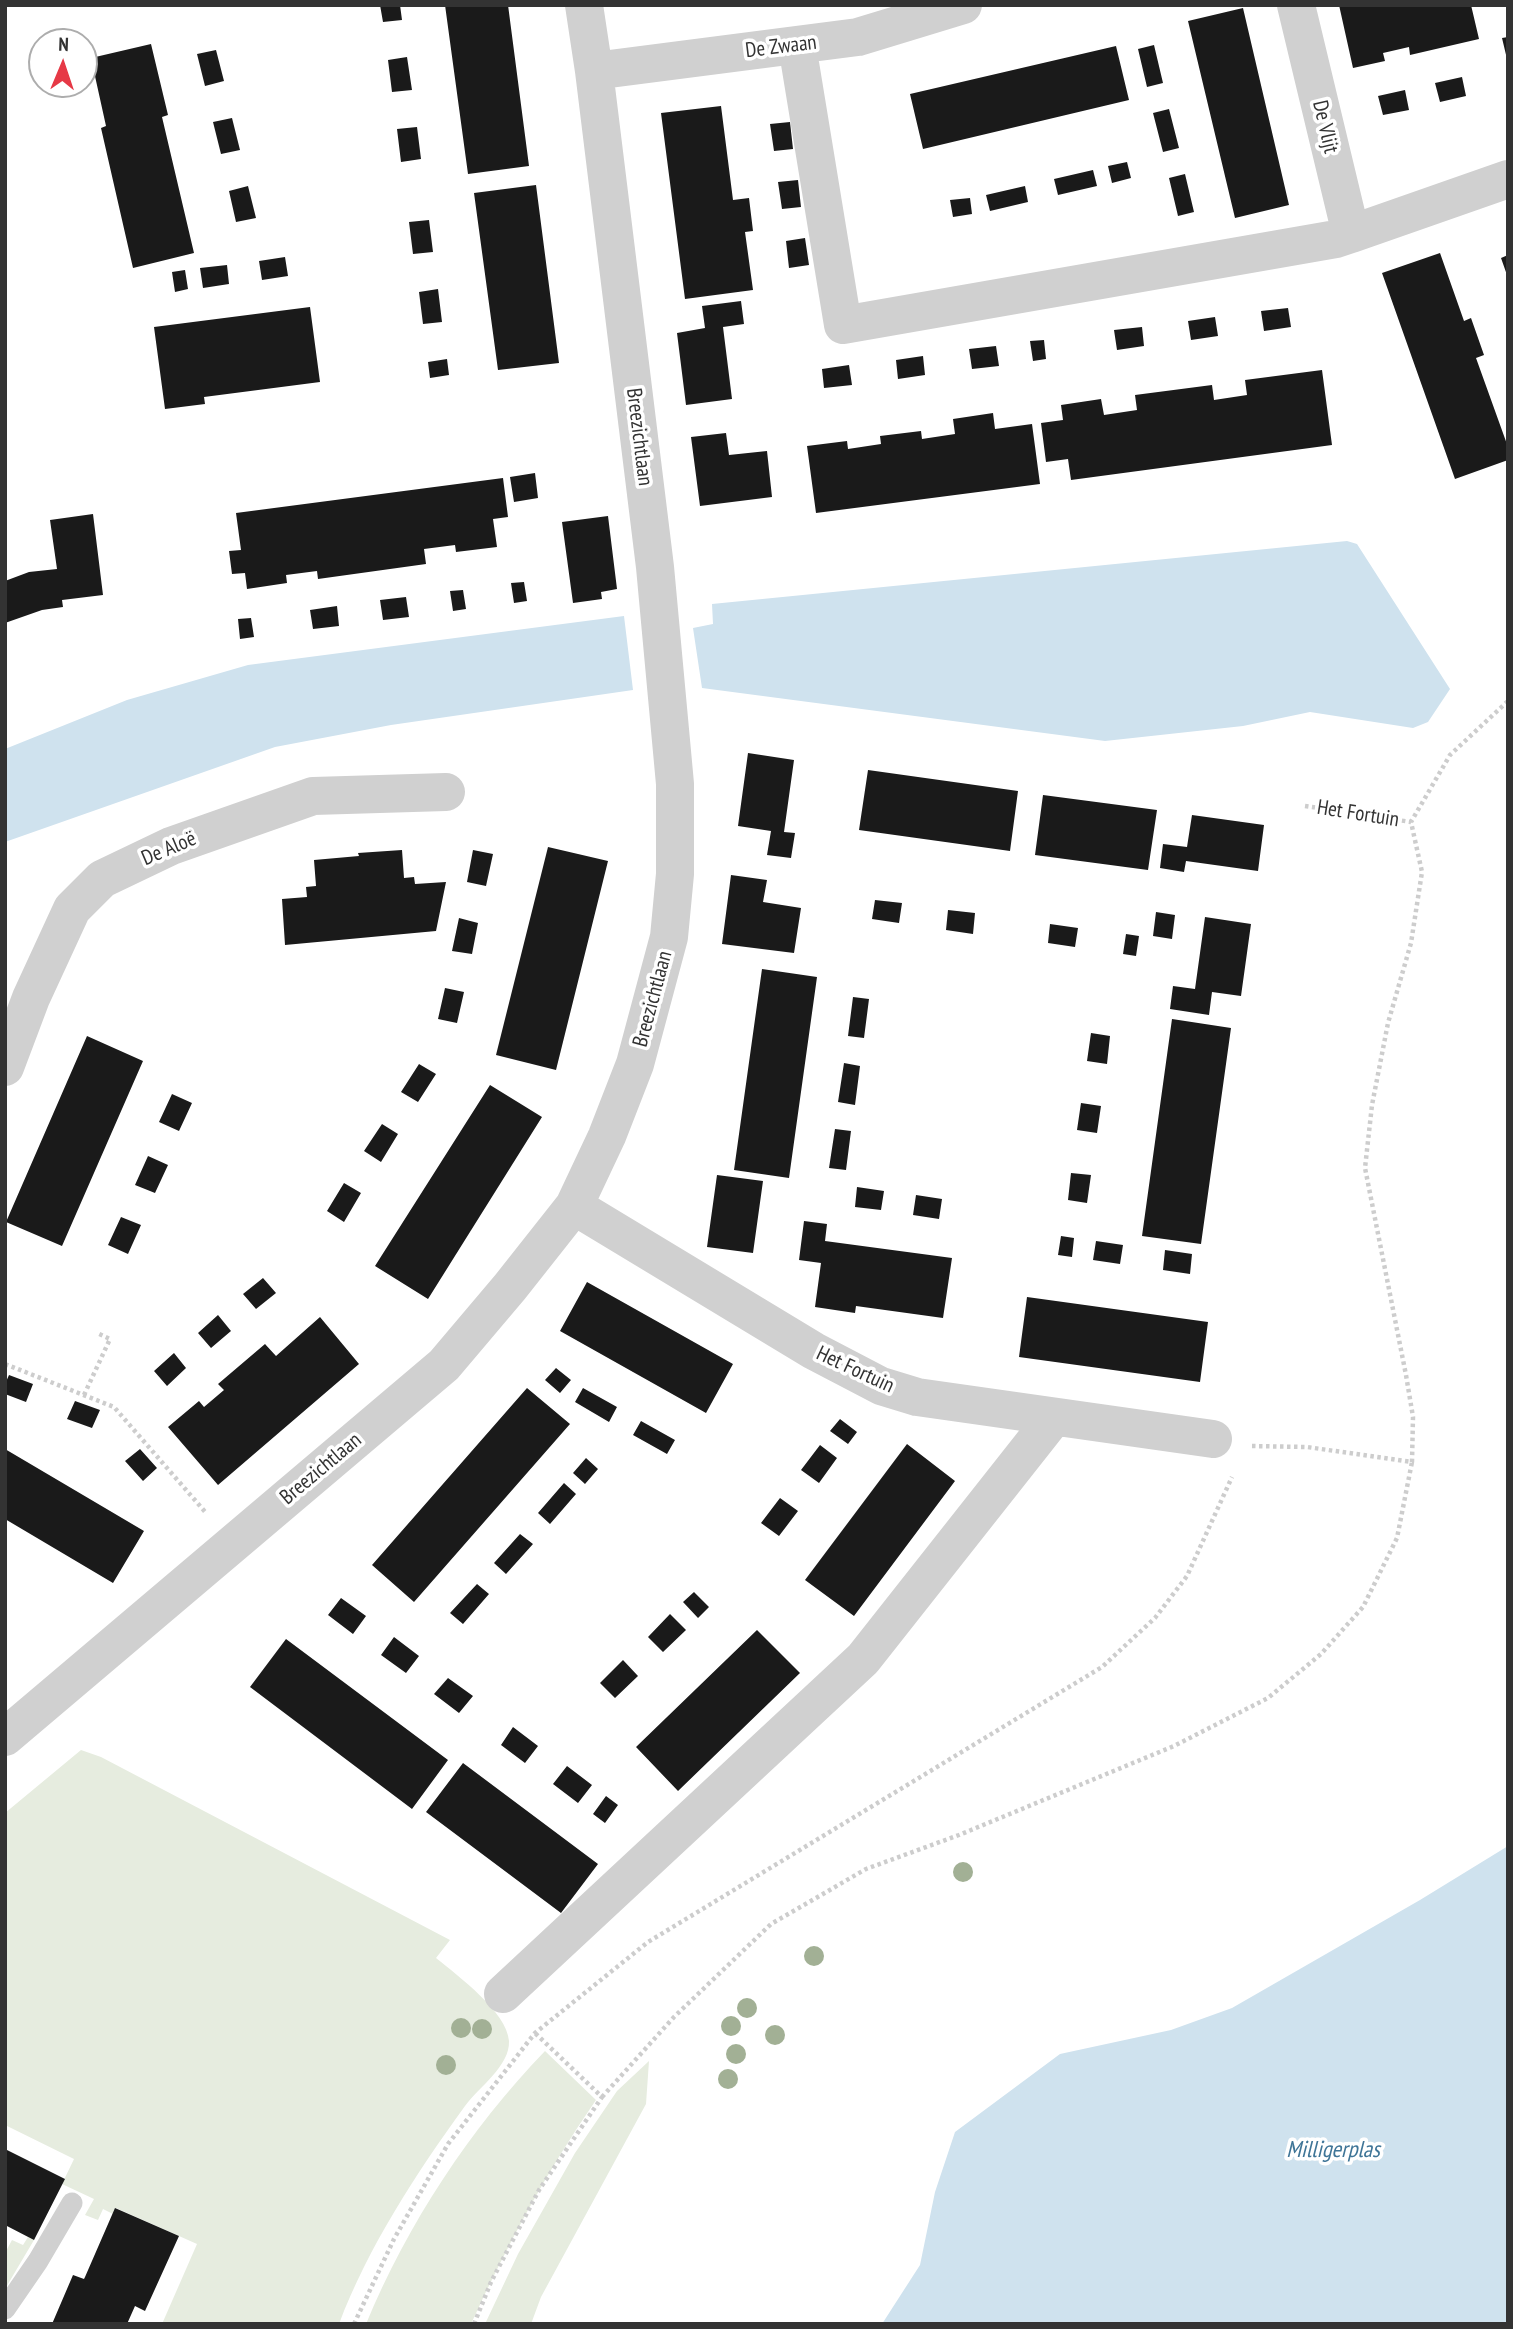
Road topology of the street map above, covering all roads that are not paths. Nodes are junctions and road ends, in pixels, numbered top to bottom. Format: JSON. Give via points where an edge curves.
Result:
{"nodes":[{"id":1,"x":584,"y":5,"type":"edge"},
{"id":2,"x":963,"y":5,"type":"edge"},
{"id":3,"x":1296,"y":5,"type":"edge"},
{"id":4,"x":856,"y":21,"type":"edge"},
{"id":5,"x":797,"y":45,"type":"junction"},
{"id":6,"x":594,"y":71,"type":"junction"},
{"id":7,"x":1508,"y":179,"type":"edge"},
{"id":8,"x":1344,"y":237,"type":"junction"},
{"id":9,"x":446,"y":792,"type":"dead end"},
{"id":10,"x":5,"y":1067,"type":"edge"},
{"id":11,"x":574,"y":1206,"type":"junction"},
{"id":12,"x":1054,"y":1417,"type":"junction"},
{"id":13,"x":1231,"y":1451,"type":"road end"},
{"id":14,"x":5,"y":1737,"type":"edge"},
{"id":15,"x":503,"y":1994,"type":"dead end"},
{"id":16,"x":72,"y":2203,"type":"dead end"},
{"id":17,"x":5,"y":2309,"type":"edge"}],
"edges":[{"from":1,"to":6,"type":"street","name":"Breezichtlaan"},
{"from":2,"to":4,"type":"street","name":"De Zwaan"},
{"from":3,"to":8,"type":"street","name":"De Vlijt"},
{"from":4,"to":5,"type":"street","name":"De Zwaan"},
{"from":5,"to":6,"type":"street","name":"De Zwaan"},
{"from":5,"to":8,"type":"street","via":[[844,325]]},
{"from":6,"to":11,"type":"street","name":"Breezichtlaan","via":[[669,712],[676,784],[675,874],[669,937],[635,1064]]},
{"from":7,"to":8,"type":"street"},
{"from":9,"to":10,"type":"street","name":"De Aloë","via":[[313,796],[171,846],[102,879],[72,909]]},
{"from":11,"to":12,"type":"street","name":"Het Fortuin","via":[[814,1351],[881,1386],[917,1397]]},
{"from":11,"to":14,"type":"street","name":"Breezichtlaan","via":[[444,1365]]},
{"from":12,"to":13,"type":"street","name":"Het Fortuin"},
{"from":12,"to":15,"type":"street","via":[[863,1659]]},
{"from":16,"to":17,"type":"lane"}]}
